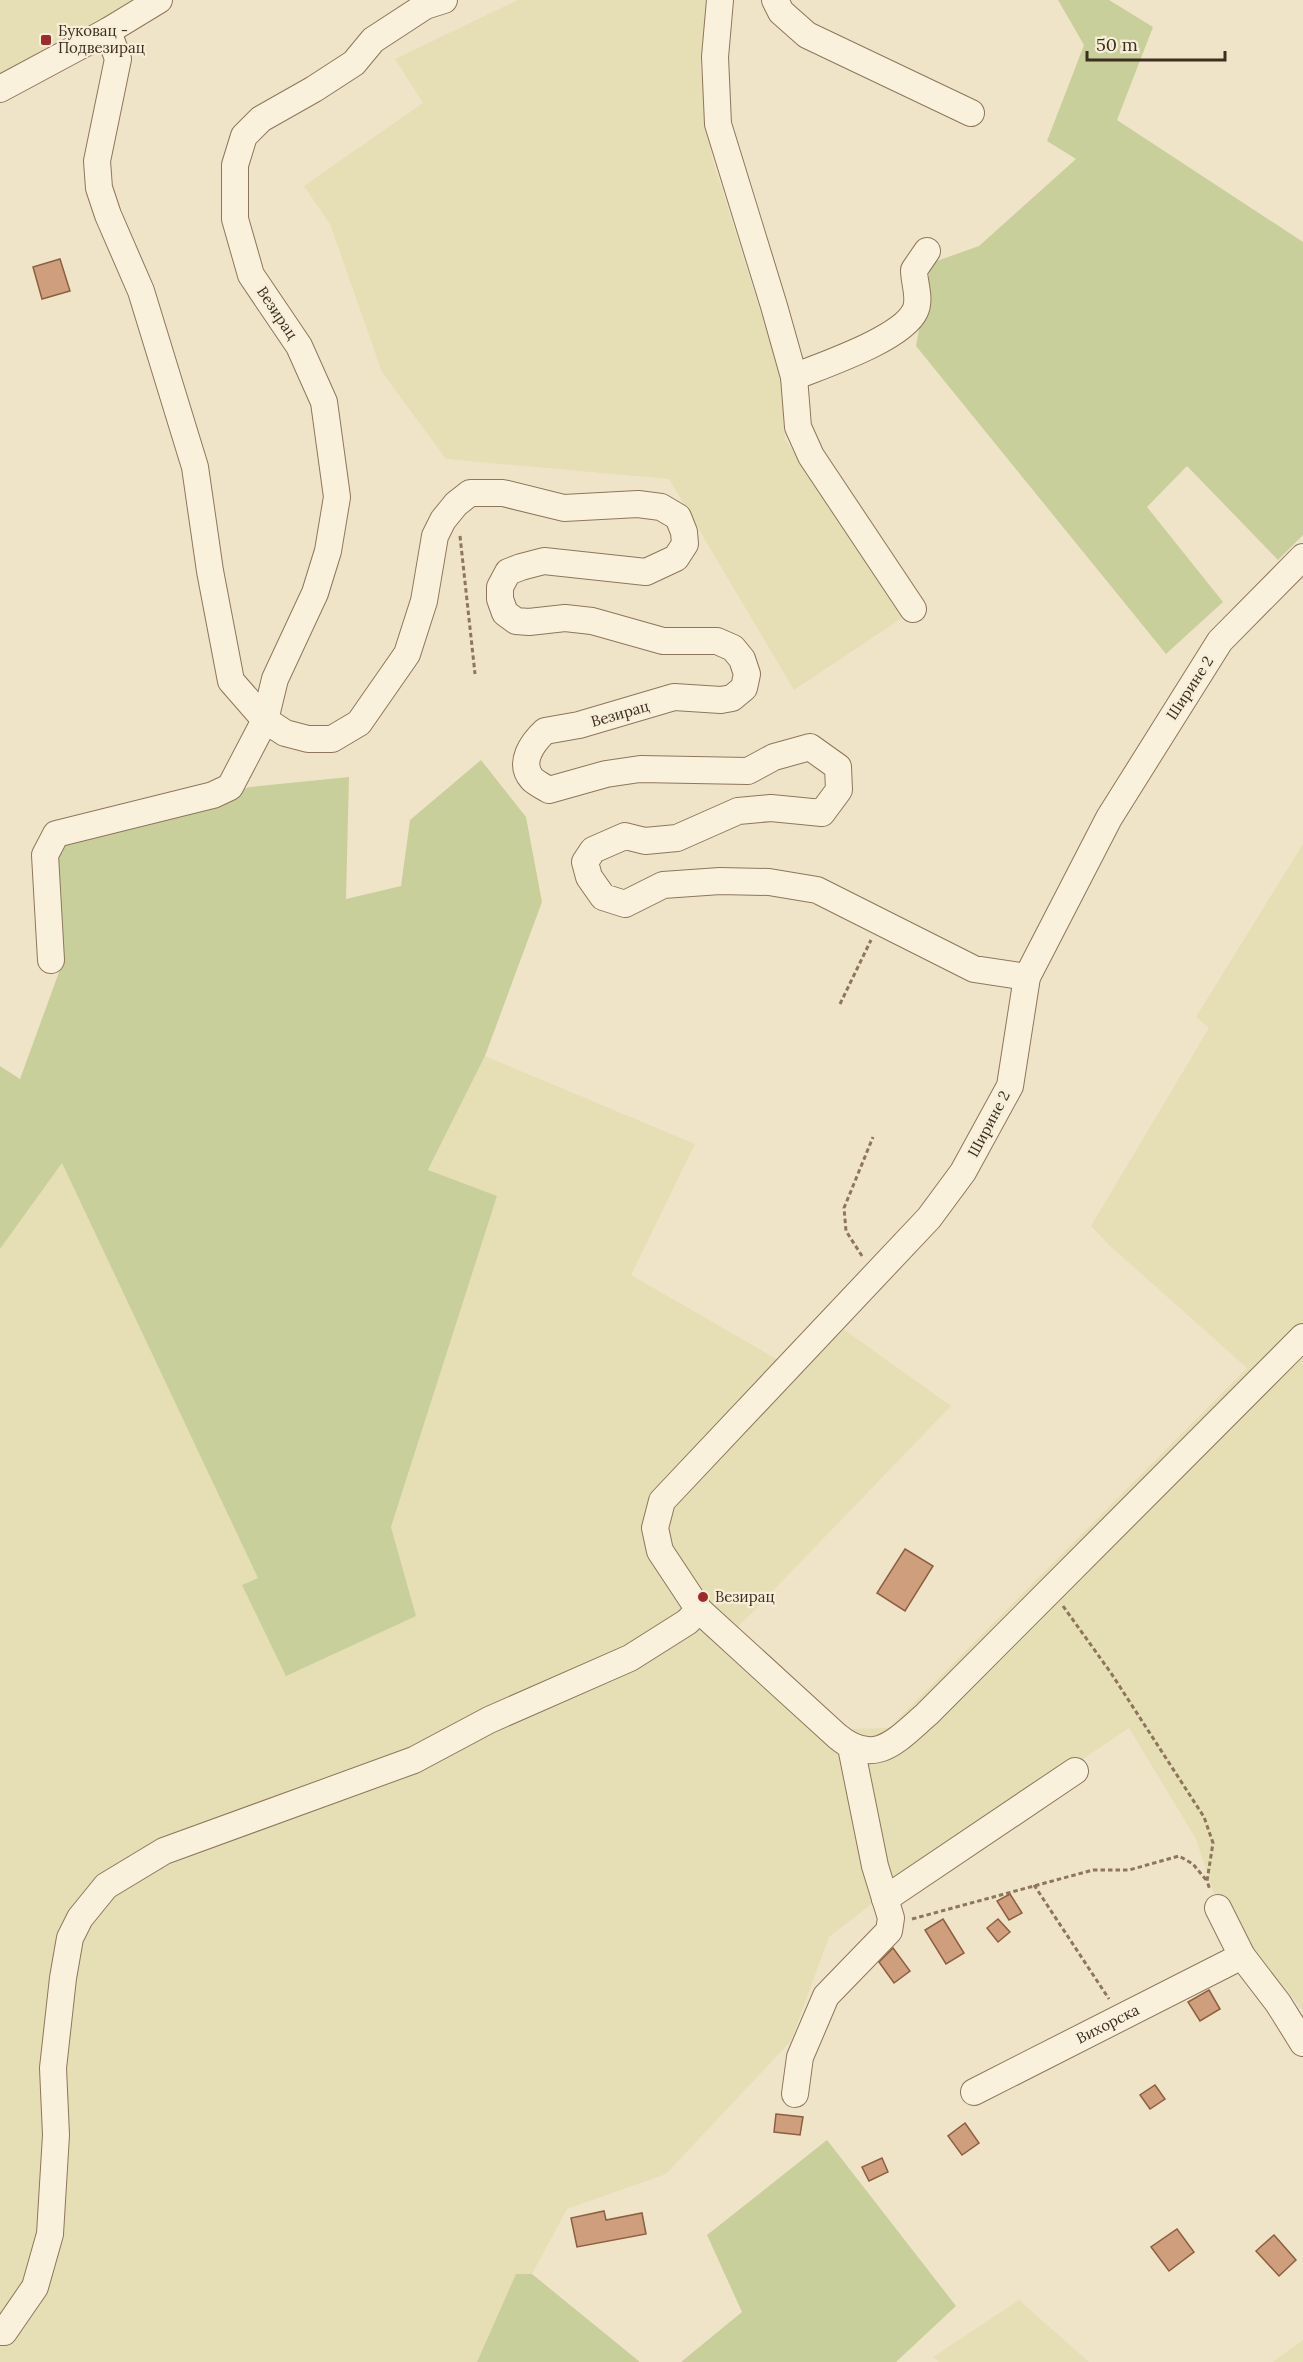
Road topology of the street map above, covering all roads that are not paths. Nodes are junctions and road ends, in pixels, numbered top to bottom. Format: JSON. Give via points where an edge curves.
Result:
{"nodes":[{"id":1,"x":159,"y":0,"type":"edge"},
{"id":2,"x":444,"y":0,"type":"edge"},
{"id":3,"x":720,"y":0,"type":"edge"},
{"id":4,"x":775,"y":0,"type":"edge"},
{"id":5,"x":108,"y":31,"type":"junction"},
{"id":6,"x":0,"y":89,"type":"edge"},
{"id":7,"x":971,"y":113,"type":"dead end"},
{"id":8,"x":927,"y":251,"type":"dead end"},
{"id":9,"x":794,"y":377,"type":"junction"},
{"id":10,"x":1303,"y":557,"type":"edge"},
{"id":11,"x":913,"y":609,"type":"dead end"},
{"id":12,"x":265,"y":720,"type":"junction"},
{"id":13,"x":51,"y":960,"type":"dead end"},
{"id":14,"x":1027,"y":977,"type":"junction"},
{"id":15,"x":1303,"y":1337,"type":"edge"},
{"id":16,"x":699,"y":1610,"type":"junction"},
{"id":17,"x":851,"y":1748,"type":"junction"},
{"id":18,"x":1076,"y":1771,"type":"dead end"},
{"id":19,"x":1218,"y":1908,"type":"dead end"},
{"id":20,"x":888,"y":1909,"type":"junction"},
{"id":21,"x":1242,"y":1956,"type":"junction"},
{"id":22,"x":1303,"y":2043,"type":"edge"},
{"id":23,"x":974,"y":2092,"type":"dead end"},
{"id":24,"x":795,"y":2094,"type":"dead end"},
{"id":25,"x":0,"y":2332,"type":"edge"}],
"edges":[{"from":1,"to":5,"type":"street"},
{"from":2,"to":12,"type":"street","name":"Везирац","via":[[425,6],[373,40],[354,63],[261,119],[244,136],[235,165],[236,219],[251,275],[299,346],[324,402],[337,497],[328,551],[315,594],[274,679]]},
{"from":3,"to":9,"type":"street","via":[[715,57],[718,124]]},
{"from":4,"to":7,"type":"street","via":[[781,12],[807,35]]},
{"from":5,"to":6,"type":"street"},
{"from":5,"to":12,"type":"street","via":[[118,59],[97,161],[99,188],[141,291],[195,467],[231,681]]},
{"from":8,"to":9,"type":"street","via":[[914,270],[915,311],[903,325],[886,338]]},
{"from":9,"to":11,"type":"street","via":[[798,427],[811,456]]},
{"from":10,"to":14,"type":"street","name":"Ширине 2","via":[[1220,641],[1109,818]]},
{"from":12,"to":13,"type":"street","name":"Везирац","via":[[230,787],[213,795],[56,834],[45,855]]},
{"from":12,"to":14,"type":"street","name":"Везирац","via":[[285,733],[308,739],[332,739],[359,723],[407,654],[424,602],[435,536],[456,504],[470,493],[503,493],[564,508],[638,504],[661,507],[678,517],[684,532],[685,544],[676,558],[646,572],[544,561],[521,567],[508,572],[500,587],[505,613],[516,621],[592,621],[663,641],[717,641],[733,648],[742,659],[747,674],[744,688],[732,698],[674,697],[545,731],[533,744],[526,761],[532,778],[549,790],[640,769],[748,771],[774,757],[810,747],[838,767],[839,790],[822,813],[771,808],[738,811],[677,838],[645,841],[625,836],[593,850],[585,862],[589,878],[603,897],[625,904],[663,885],[720,881],[769,882],[817,890],[974,969]]},
{"from":14,"to":16,"type":"street","name":"Ширине 2","via":[[1010,1086],[963,1172],[929,1218],[877,1275],[662,1501],[655,1528],[660,1551]]},
{"from":15,"to":17,"type":"street","via":[[927,1714],[880,1751]]},
{"from":16,"to":17,"type":"street","name":"Ширине 2"},
{"from":16,"to":25,"type":"street","via":[[630,1658],[489,1720],[414,1760],[164,1851],[106,1886],[80,1918],[70,1938],[63,1978],[53,2068],[56,2135],[50,2234],[35,2287],[4,2332]]},
{"from":17,"to":20,"type":"street","via":[[875,1866]]},
{"from":18,"to":20,"type":"street"},
{"from":19,"to":21,"type":"street"},
{"from":20,"to":24,"type":"street","via":[[889,1931],[826,1996],[800,2057]]},
{"from":21,"to":22,"type":"street"},
{"from":21,"to":23,"type":"street","name":"Вихорска"}]}
